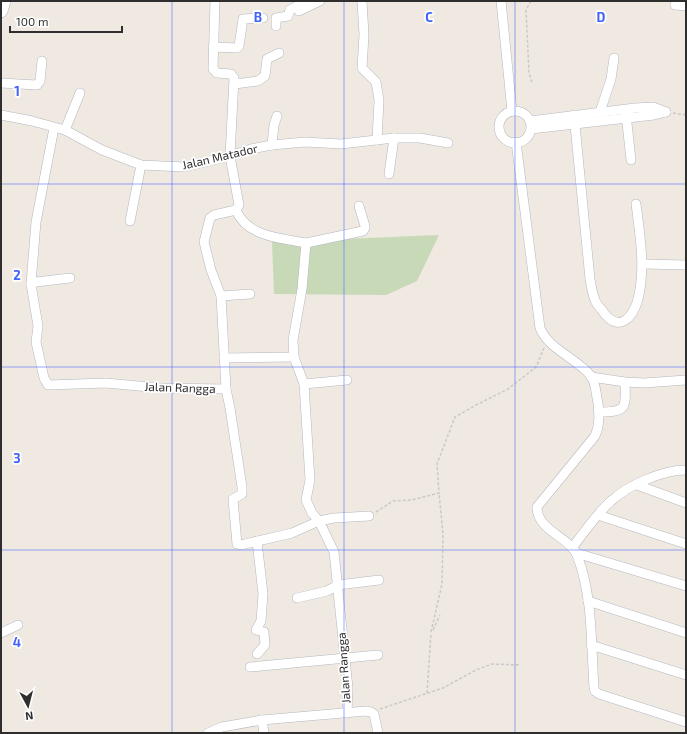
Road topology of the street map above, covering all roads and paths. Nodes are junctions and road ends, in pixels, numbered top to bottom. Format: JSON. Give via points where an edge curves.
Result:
{"nodes":[{"id":1,"x":4,"y":1,"type":"edge"},
{"id":2,"x":215,"y":1,"type":"edge"},
{"id":3,"x":306,"y":1,"type":"edge"},
{"id":4,"x":320,"y":1,"type":"edge"},
{"id":5,"x":362,"y":1,"type":"edge"},
{"id":6,"x":501,"y":1,"type":"edge"},
{"id":7,"x":531,"y":1,"type":"edge"},
{"id":8,"x":675,"y":5,"type":"dead end"},
{"id":9,"x":686,"y":6,"type":"edge"},
{"id":10,"x":1,"y":11,"type":"edge"},
{"id":11,"x":288,"y":16,"type":"junction"},
{"id":12,"x":263,"y":18,"type":"dead end"},
{"id":13,"x":276,"y":26,"type":"dead end"},
{"id":14,"x":213,"y":47,"type":"junction"},
{"id":15,"x":279,"y":53,"type":"dead end"},
{"id":16,"x":614,"y":58,"type":"dead end"},
{"id":17,"x":42,"y":60,"type":"dead end"},
{"id":18,"x":1,"y":83,"type":"edge"},
{"id":19,"x":532,"y":83,"type":"dead end"},
{"id":20,"x":235,"y":84,"type":"junction"},
{"id":21,"x":80,"y":93,"type":"dead end"},
{"id":22,"x":625,"y":109,"type":"junction"},
{"id":23,"x":512,"y":111,"type":"junction"},
{"id":24,"x":600,"y":112,"type":"junction"},
{"id":25,"x":666,"y":112,"type":"junction"},
{"id":26,"x":574,"y":115,"type":"junction"},
{"id":27,"x":686,"y":115,"type":"edge"},
{"id":28,"x":1,"y":116,"type":"edge"},
{"id":29,"x":277,"y":116,"type":"dead end"},
{"id":30,"x":627,"y":118,"type":"junction"},
{"id":31,"x":530,"y":125,"type":"junction"},
{"id":32,"x":575,"y":125,"type":"junction"},
{"id":33,"x":54,"y":128,"type":"junction"},
{"id":34,"x":65,"y":130,"type":"junction"},
{"id":35,"x":394,"y":138,"type":"junction"},
{"id":36,"x":378,"y":140,"type":"junction"},
{"id":37,"x":516,"y":142,"type":"junction"},
{"id":38,"x":448,"y":143,"type":"dead end"},
{"id":39,"x":272,"y":145,"type":"junction"},
{"id":40,"x":230,"y":156,"type":"junction"},
{"id":41,"x":631,"y":160,"type":"dead end"},
{"id":42,"x":141,"y":165,"type":"junction"},
{"id":43,"x":389,"y":174,"type":"dead end"},
{"id":44,"x":636,"y":204,"type":"dead end"},
{"id":45,"x":359,"y":206,"type":"dead end"},
{"id":46,"x":236,"y":210,"type":"junction"},
{"id":47,"x":130,"y":221,"type":"dead end"},
{"id":48,"x":306,"y":243,"type":"junction"},
{"id":49,"x":643,"y":264,"type":"junction"},
{"id":50,"x":686,"y":265,"type":"edge"},
{"id":51,"x":70,"y":278,"type":"dead end"},
{"id":52,"x":31,"y":284,"type":"junction"},
{"id":53,"x":250,"y":294,"type":"dead end"},
{"id":54,"x":221,"y":296,"type":"junction"},
{"id":55,"x":547,"y":340,"type":"junction"},
{"id":56,"x":294,"y":357,"type":"junction"},
{"id":57,"x":224,"y":358,"type":"junction"},
{"id":58,"x":591,"y":377,"type":"junction"},
{"id":59,"x":347,"y":380,"type":"dead end"},
{"id":60,"x":686,"y":380,"type":"edge"},
{"id":61,"x":625,"y":382,"type":"junction"},
{"id":62,"x":304,"y":384,"type":"junction"},
{"id":63,"x":226,"y":390,"type":"junction"},
{"id":64,"x":599,"y":412,"type":"junction"},
{"id":65,"x":686,"y":470,"type":"edge"},
{"id":66,"x":637,"y":485,"type":"junction"},
{"id":67,"x":439,"y":493,"type":"junction"},
{"id":68,"x":686,"y":502,"type":"edge"},
{"id":69,"x":598,"y":515,"type":"junction"},
{"id":70,"x":369,"y":516,"type":"joint"},
{"id":71,"x":319,"y":521,"type":"junction"},
{"id":72,"x":257,"y":541,"type":"junction"},
{"id":73,"x":686,"y":544,"type":"edge"},
{"id":74,"x":574,"y":550,"type":"junction"},
{"id":75,"x":379,"y":580,"type":"dead end"},
{"id":76,"x":338,"y":585,"type":"junction"},
{"id":77,"x":686,"y":586,"type":"edge"},
{"id":78,"x":297,"y":598,"type":"dead end"},
{"id":79,"x":588,"y":601,"type":"junction"},
{"id":80,"x":440,"y":615,"type":"dead end"},
{"id":81,"x":18,"y":625,"type":"dead end"},
{"id":82,"x":431,"y":632,"type":"junction"},
{"id":83,"x":1,"y":633,"type":"edge"},
{"id":84,"x":686,"y":633,"type":"edge"},
{"id":85,"x":591,"y":646,"type":"junction"},
{"id":86,"x":257,"y":654,"type":"dead end"},
{"id":87,"x":378,"y":655,"type":"dead end"},
{"id":88,"x":344,"y":658,"type":"junction"},
{"id":89,"x":521,"y":665,"type":"dead end"},
{"id":90,"x":250,"y":667,"type":"dead end"},
{"id":91,"x":686,"y":675,"type":"edge"},
{"id":92,"x":427,"y":693,"type":"junction"},
{"id":93,"x":370,"y":712,"type":"junction"},
{"id":94,"x":347,"y":713,"type":"junction"},
{"id":95,"x":262,"y":720,"type":"junction"},
{"id":96,"x":686,"y":722,"type":"edge"},
{"id":97,"x":223,"y":730,"type":"edge"},
{"id":98,"x":208,"y":733,"type":"edge"},
{"id":99,"x":264,"y":733,"type":"edge"},
{"id":100,"x":378,"y":733,"type":"edge"}],
"edges":[{"from":1,"to":10,"type":"main road"},
{"from":2,"to":14,"type":"street"},
{"from":3,"to":11,"type":"street","via":[[290,10]]},
{"from":4,"to":11,"type":"street"},
{"from":5,"to":36,"type":"street","via":[[362,68],[376,82],[379,100]]},
{"from":6,"to":23,"type":"street"},
{"from":7,"to":19,"type":"path","via":[[526,10],[529,72]]},
{"from":8,"to":9,"type":"street"},
{"from":11,"to":13,"type":"street","via":[[276,18]]},
{"from":12,"to":14,"type":"street","via":[[243,19],[239,46],[236,48]]},
{"from":14,"to":20,"type":"street","via":[[213,70],[217,73],[231,74]]},
{"from":15,"to":20,"type":"street","via":[[267,60],[265,76],[258,81]]},
{"from":16,"to":24,"type":"street","via":[[611,80]]},
{"from":17,"to":18,"type":"street","via":[[40,81],[37,85]]},
{"from":20,"to":40,"type":"street","via":[[232,96]]},
{"from":21,"to":34,"type":"street"},
{"from":22,"to":24,"type":"street"},
{"from":22,"to":25,"type":"street","via":[[653,108]]},
{"from":22,"to":30,"type":"street"},
{"from":23,"to":31,"type":"street","via":[[526,115]]},
{"from":23,"to":37,"type":"street","via":[[502,118],[500,129],[505,139]]},
{"from":24,"to":26,"type":"street"},
{"from":25,"to":27,"type":"path"},
{"from":25,"to":30,"type":"street"},
{"from":26,"to":31,"type":"street"},
{"from":26,"to":32,"type":"street"},
{"from":28,"to":33,"type":"street","name":"Jalan Matador"},
{"from":29,"to":39,"type":"street"},
{"from":30,"to":32,"type":"street"},
{"from":30,"to":41,"type":"street"},
{"from":31,"to":32,"type":"street"},
{"from":31,"to":37,"type":"street","via":[[528,136]]},
{"from":32,"to":49,"type":"street","via":[[590,279],[595,300],[614,322],[620,323],[628,319],[633,310],[639,296]]},
{"from":33,"to":34,"type":"street","name":"Jalan Matador"},
{"from":33,"to":52,"type":"street","name":"Jalan Rangga","via":[[36,222]]},
{"from":34,"to":42,"type":"street","name":"Jalan Matador","via":[[102,150]]},
{"from":35,"to":36,"type":"street","name":"Jalan Matador"},
{"from":35,"to":38,"type":"street","name":"Jalan Matador","via":[[420,138]]},
{"from":35,"to":43,"type":"street"},
{"from":36,"to":39,"type":"street","name":"Jalan Matador","via":[[341,144],[305,142]]},
{"from":37,"to":55,"type":"street","via":[[538,320],[542,334]]},
{"from":39,"to":40,"type":"street","name":"Jalan Matador"},
{"from":40,"to":42,"type":"street","name":"Jalan Matador","via":[[184,167]]},
{"from":40,"to":46,"type":"street","via":[[239,205]]},
{"from":42,"to":47,"type":"street"},
{"from":44,"to":49,"type":"street"},
{"from":45,"to":48,"type":"street","via":[[365,226],[363,231]]},
{"from":46,"to":48,"type":"street","via":[[246,224],[265,235]]},
{"from":46,"to":54,"type":"street","via":[[210,218],[204,242]]},
{"from":48,"to":56,"type":"street","via":[[302,289],[293,340]]},
{"from":49,"to":50,"type":"street"},
{"from":51,"to":52,"type":"street"},
{"from":52,"to":63,"type":"street","name":"Jalan Rangga","via":[[38,326],[36,342],[48,385],[106,383]]},
{"from":53,"to":54,"type":"street"},
{"from":54,"to":57,"type":"street"},
{"from":55,"to":58,"type":"street"},
{"from":55,"to":67,"type":"path","via":[[536,367],[508,389],[456,417],[437,464]]},
{"from":56,"to":57,"type":"street"},
{"from":56,"to":62,"type":"street"},
{"from":57,"to":63,"type":"street"},
{"from":58,"to":61,"type":"street"},
{"from":58,"to":64,"type":"street"},
{"from":59,"to":62,"type":"street"},
{"from":60,"to":61,"type":"street"},
{"from":61,"to":64,"type":"street","via":[[625,405],[617,412]]},
{"from":62,"to":71,"type":"street","via":[[310,480],[306,500],[312,514]]},
{"from":63,"to":72,"type":"street","name":"Jalan Rangga","via":[[242,487],[242,494],[233,499],[237,544]]},
{"from":64,"to":74,"type":"street","via":[[595,436],[537,507],[541,522]]},
{"from":65,"to":66,"type":"street","via":[[666,472]]},
{"from":66,"to":68,"type":"street"},
{"from":66,"to":69,"type":"street","via":[[610,501]]},
{"from":67,"to":70,"type":"path","via":[[393,502]]},
{"from":67,"to":82,"type":"path","via":[[443,534],[442,584]]},
{"from":69,"to":73,"type":"street"},
{"from":69,"to":74,"type":"street"},
{"from":70,"to":71,"type":"street"},
{"from":71,"to":72,"type":"street","name":"Jalan Rangga","via":[[292,533]]},
{"from":71,"to":76,"type":"street","name":"Jalan Rangga","via":[[334,552]]},
{"from":72,"to":86,"type":"street","via":[[263,594],[261,621],[256,630],[264,632],[265,645]]},
{"from":74,"to":77,"type":"street"},
{"from":74,"to":79,"type":"street"},
{"from":75,"to":76,"type":"street"},
{"from":76,"to":78,"type":"street","via":[[327,591]]},
{"from":76,"to":88,"type":"street","name":"Jalan Rangga"},
{"from":79,"to":84,"type":"street"},
{"from":79,"to":85,"type":"street"},
{"from":80,"to":82,"type":"path"},
{"from":81,"to":83,"type":"street"},
{"from":82,"to":92,"type":"path"},
{"from":85,"to":91,"type":"street"},
{"from":85,"to":96,"type":"street","via":[[595,692]]},
{"from":87,"to":88,"type":"street"},
{"from":88,"to":90,"type":"street"},
{"from":88,"to":94,"type":"street","name":"Jalan Rangga","via":[[348,688]]},
{"from":89,"to":92,"type":"path","via":[[492,664],[444,688]]},
{"from":92,"to":93,"type":"path"},
{"from":93,"to":94,"type":"street"},
{"from":93,"to":100,"type":"street","via":[[376,716]]},
{"from":94,"to":95,"type":"street"},
{"from":95,"to":97,"type":"street"},
{"from":95,"to":99,"type":"street"},
{"from":97,"to":98,"type":"street"}]}
